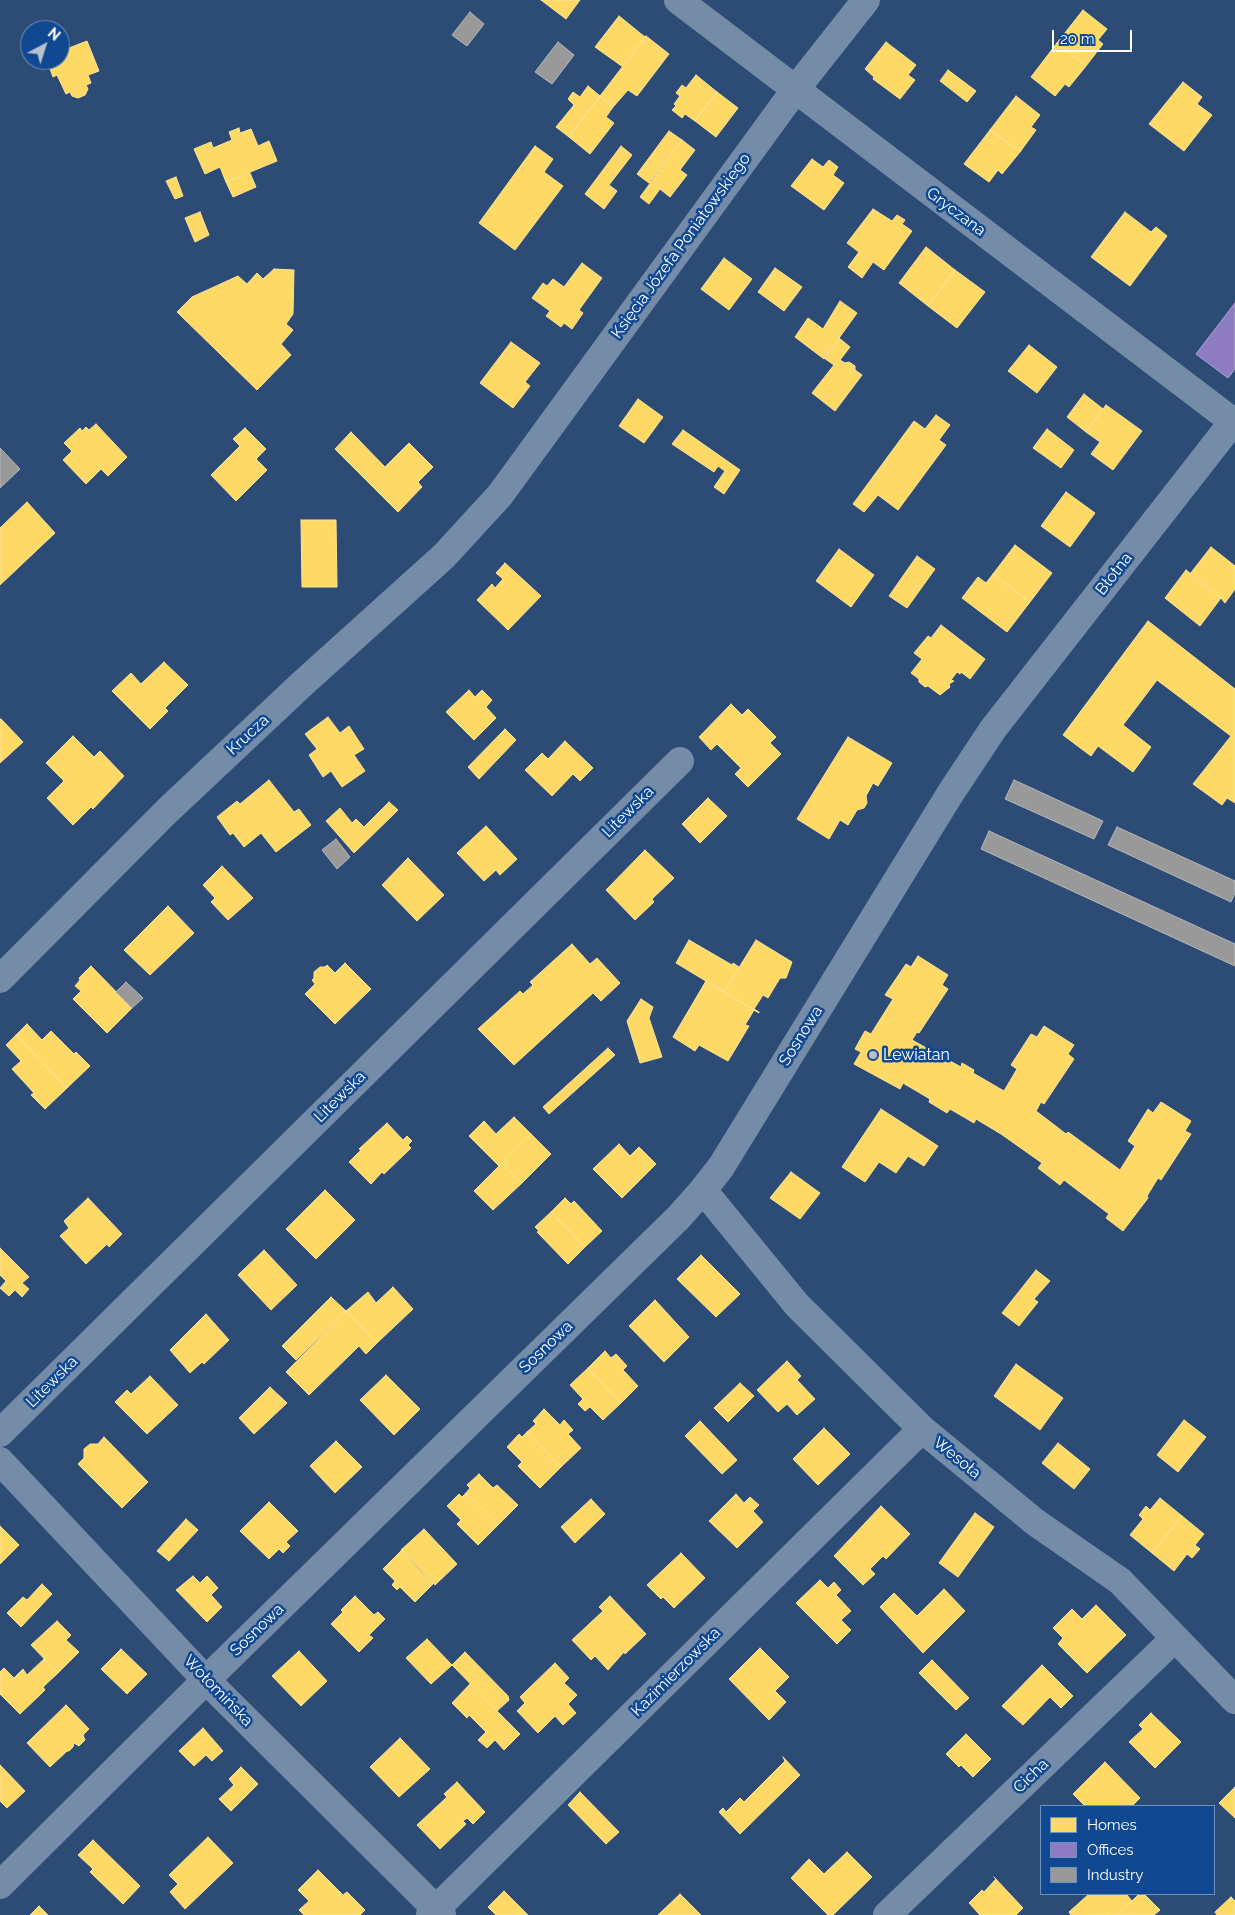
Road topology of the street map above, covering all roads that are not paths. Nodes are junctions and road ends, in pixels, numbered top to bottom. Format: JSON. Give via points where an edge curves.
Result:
{"nodes":[{"id":1,"x":678,"y":0,"type":"edge"},
{"id":2,"x":866,"y":0,"type":"edge"},
{"id":3,"x":795,"y":90,"type":"junction"},
{"id":4,"x":1234,"y":421,"type":"edge"},
{"id":5,"x":500,"y":494,"type":"joint"},
{"id":6,"x":993,"y":729,"type":"joint"},
{"id":7,"x":680,"y":761,"type":"dead end"},
{"id":8,"x":0,"y":979,"type":"edge"},
{"id":9,"x":702,"y":1190,"type":"junction"},
{"id":10,"x":922,"y":1429,"type":"junction"},
{"id":11,"x":0,"y":1433,"type":"edge"},
{"id":12,"x":0,"y":1461,"type":"edge"},
{"id":13,"x":1174,"y":1638,"type":"junction"},
{"id":14,"x":206,"y":1680,"type":"junction"},
{"id":15,"x":1235,"y":1700,"type":"edge"},
{"id":16,"x":0,"y":1885,"type":"edge"},
{"id":17,"x":436,"y":1913,"type":"edge"},
{"id":18,"x":887,"y":1915,"type":"edge"}],
"edges":[{"from":1,"to":3,"type":"street","name":"Gryczana"},
{"from":2,"to":3,"type":"street","name":"Księcia Józefa Poniatowskiego"},
{"from":3,"to":4,"type":"street","name":"Gryczana"},
{"from":3,"to":5,"type":"street","name":"Księcia Józefa Poniatowskiego"},
{"from":4,"to":6,"type":"street","name":"Błotna"},
{"from":5,"to":8,"type":"street","name":"Krucza","via":[[444,556],[167,811]]},
{"from":6,"to":9,"type":"street","name":"Sosnowa","via":[[721,1167]]},
{"from":7,"to":11,"type":"street","name":"Litewska"},
{"from":9,"to":10,"type":"street","name":"Wesoła","via":[[797,1305]]},
{"from":9,"to":14,"type":"street","name":"Sosnowa","via":[[678,1218]]},
{"from":10,"to":13,"type":"street","name":"Wesoła","via":[[1035,1522],[1120,1581]]},
{"from":10,"to":17,"type":"street","name":"Kazimierzowska"},
{"from":12,"to":14,"type":"street","name":"Wołomińska"},
{"from":13,"to":15,"type":"street","name":"Wesoła"},
{"from":13,"to":18,"type":"street","name":"Cicha"},
{"from":14,"to":16,"type":"street","name":"Sosnowa"},
{"from":14,"to":17,"type":"street","name":"Wołomińska"}]}
